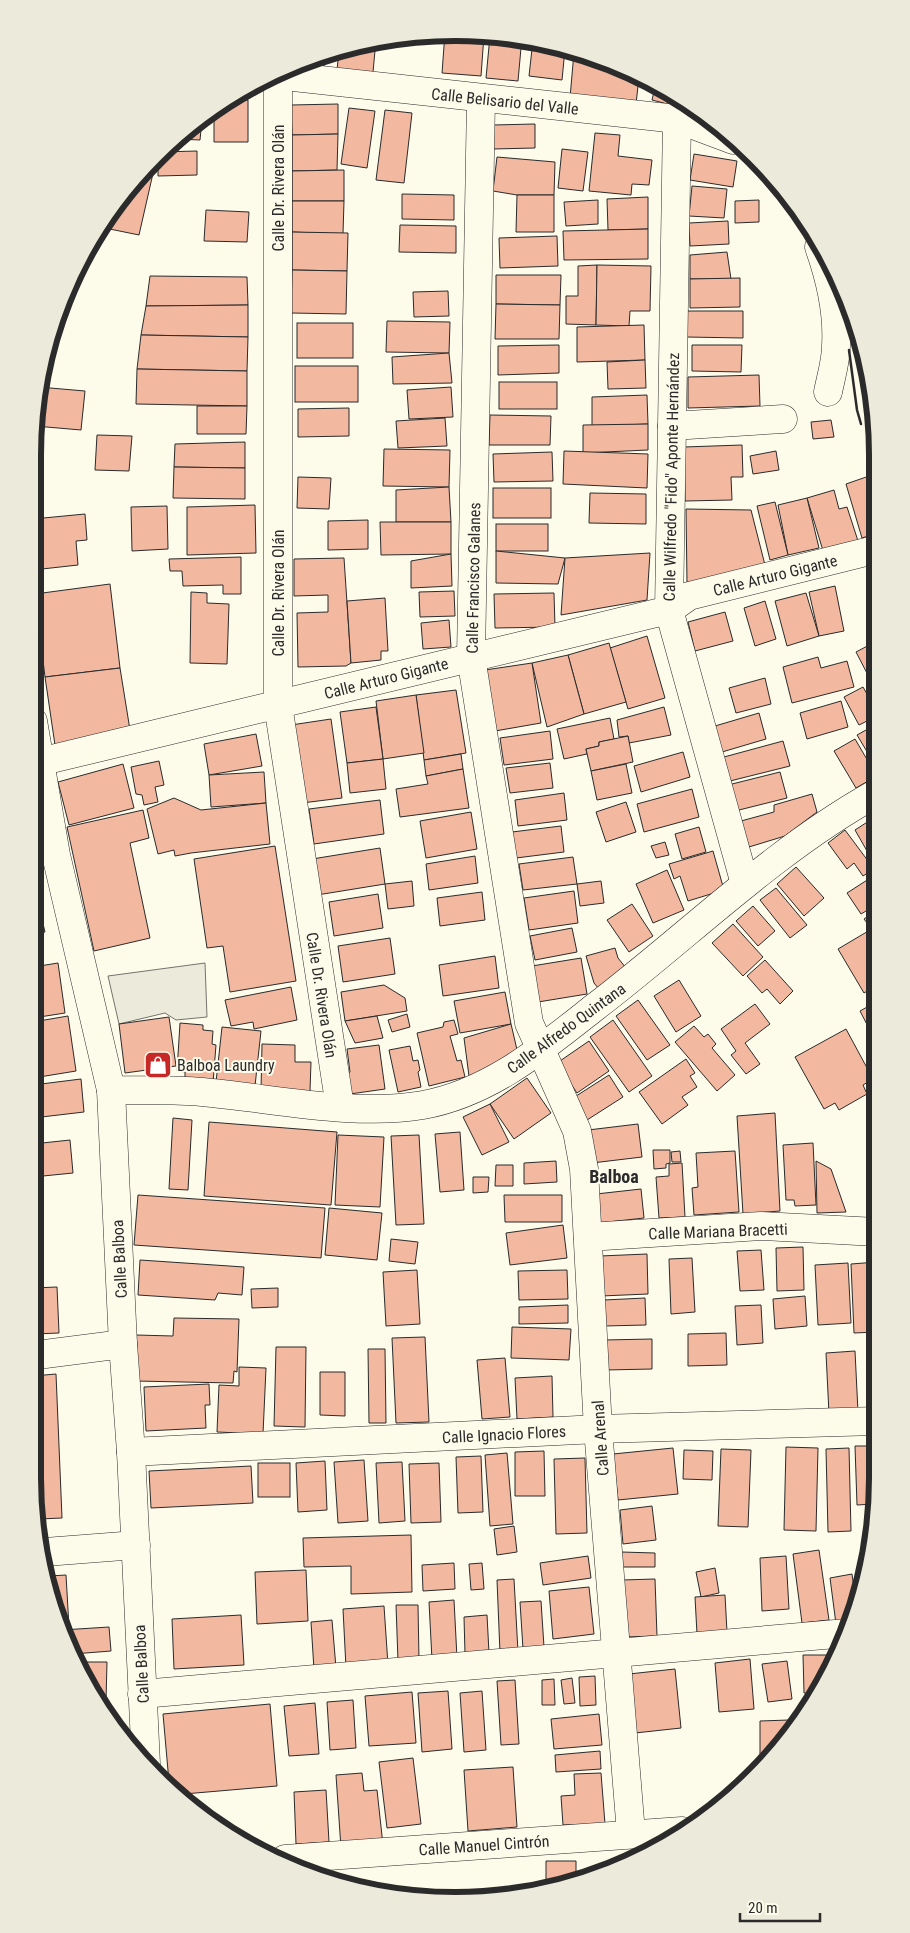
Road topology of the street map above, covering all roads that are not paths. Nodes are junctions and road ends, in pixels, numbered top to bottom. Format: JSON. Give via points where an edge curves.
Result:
{"nodes":[{"id":1,"x":289,"y":77,"type":"edge"},
{"id":2,"x":276,"y":82,"type":"edge"},
{"id":3,"x":481,"y":99,"type":"junction"},
{"id":4,"x":677,"y":119,"type":"junction"},
{"id":5,"x":714,"y":133,"type":"edge"},
{"id":6,"x":826,"y":272,"type":"edge"},
{"id":7,"x":828,"y":392,"type":"dead end"},
{"id":8,"x":783,"y":420,"type":"dead end"},
{"id":9,"x":672,"y":426,"type":"junction"},
{"id":10,"x":869,"y":551,"type":"edge"},
{"id":11,"x":669,"y":610,"type":"junction"},
{"id":12,"x":471,"y":657,"type":"junction"},
{"id":13,"x":278,"y":705,"type":"junction"},
{"id":14,"x":41,"y":762,"type":"edge"},
{"id":15,"x":869,"y":797,"type":"edge"},
{"id":16,"x":42,"y":823,"type":"edge"},
{"id":17,"x":745,"y":884,"type":"junction"},
{"id":18,"x":540,"y":1050,"type":"junction"},
{"id":19,"x":111,"y":1090,"type":"junction"},
{"id":20,"x":340,"y":1107,"type":"junction"},
{"id":21,"x":869,"y":1232,"type":"edge"},
{"id":22,"x":588,"y":1237,"type":"junction"},
{"id":23,"x":123,"y":1344,"type":"junction"},
{"id":24,"x":45,"y":1354,"type":"dead end"},
{"id":25,"x":869,"y":1421,"type":"edge"},
{"id":26,"x":598,"y":1429,"type":"junction"},
{"id":27,"x":131,"y":1452,"type":"junction"},
{"id":28,"x":136,"y":1545,"type":"junction"},
{"id":29,"x":48,"y":1552,"type":"edge"},
{"id":30,"x":838,"y":1634,"type":"edge"},
{"id":31,"x":616,"y":1652,"type":"junction"},
{"id":32,"x":142,"y":1694,"type":"junction"},
{"id":33,"x":145,"y":1752,"type":"edge"},
{"id":34,"x":669,"y":1832,"type":"edge"},
{"id":35,"x":631,"y":1834,"type":"junction"},
{"id":36,"x":295,"y":1859,"type":"edge"}],
"edges":[{"from":1,"to":3,"type":"street","name":"Calle Belisario del Valle"},
{"from":2,"to":13,"type":"street","name":"Calle Dr. Rivera Olán"},
{"from":3,"to":4,"type":"street","name":"Calle Belisario del Valle"},
{"from":3,"to":12,"type":"street","name":"Calle Francisco Galanes"},
{"from":4,"to":5,"type":"street","name":"Calle Belisario del Valle"},
{"from":4,"to":9,"type":"street","name":"Calle Wilfredo \"Fido\" Aponte Hernández"},
{"from":6,"to":7,"type":"street","via":[[836,312],[836,347]]},
{"from":8,"to":9,"type":"street"},
{"from":9,"to":11,"type":"street","name":"Calle Wilfredo \"Fido\" Aponte Hernández"},
{"from":10,"to":11,"type":"street","name":"Calle Arturo Gigante","via":[[689,596]]},
{"from":11,"to":12,"type":"street","name":"Calle Arturo Gigante"},
{"from":11,"to":17,"type":"street","name":"Calle Wilfredo \"Fido\" Aponte Hernández"},
{"from":12,"to":13,"type":"street","name":"Calle Arturo Gigante"},
{"from":12,"to":18,"type":"street","name":"Calle Francisco Galanes","via":[[529,1023]]},
{"from":13,"to":14,"type":"street","name":"Calle Arturo Gigante"},
{"from":13,"to":20,"type":"street","name":"Calle Dr. Rivera Olán"},
{"from":15,"to":17,"type":"street","name":"Calle Alfredo Quintana","via":[[844,811]]},
{"from":16,"to":19,"type":"street","name":"Calle Balboa"},
{"from":17,"to":18,"type":"street","name":"Calle Alfredo Quintana"},
{"from":18,"to":20,"type":"street","name":"Calle Alfredo Quintana","via":[[495,1079],[462,1095],[423,1105]]},
{"from":18,"to":22,"type":"street","name":"Calle Arenal","via":[[577,1131],[584,1170]]},
{"from":19,"to":20,"type":"street","name":"Calle Alfredo Quintana","via":[[199,1091]]},
{"from":19,"to":23,"type":"street","name":"Calle Balboa"},
{"from":21,"to":22,"type":"street","name":"Calle Mariana Bracetti","via":[[761,1226]]},
{"from":22,"to":26,"type":"street","name":"Calle Arenal"},
{"from":23,"to":24,"type":"street"},
{"from":23,"to":27,"type":"street","name":"Calle Balboa"},
{"from":25,"to":26,"type":"street","name":"Calle Ignacio Flores"},
{"from":26,"to":27,"type":"street","name":"Calle Ignacio Flores"},
{"from":26,"to":31,"type":"street","name":"Calle Arenal"},
{"from":27,"to":28,"type":"street","name":"Calle Balboa"},
{"from":28,"to":29,"type":"street"},
{"from":28,"to":32,"type":"street","name":"Calle Balboa"},
{"from":30,"to":31,"type":"street"},
{"from":31,"to":32,"type":"street"},
{"from":31,"to":35,"type":"street","name":"Calle Arenal"},
{"from":32,"to":33,"type":"street","name":"Calle Balboa"},
{"from":34,"to":35,"type":"street","name":"Calle Manuel Cintrón"},
{"from":35,"to":36,"type":"street","name":"Calle Manuel Cintrón"}]}
